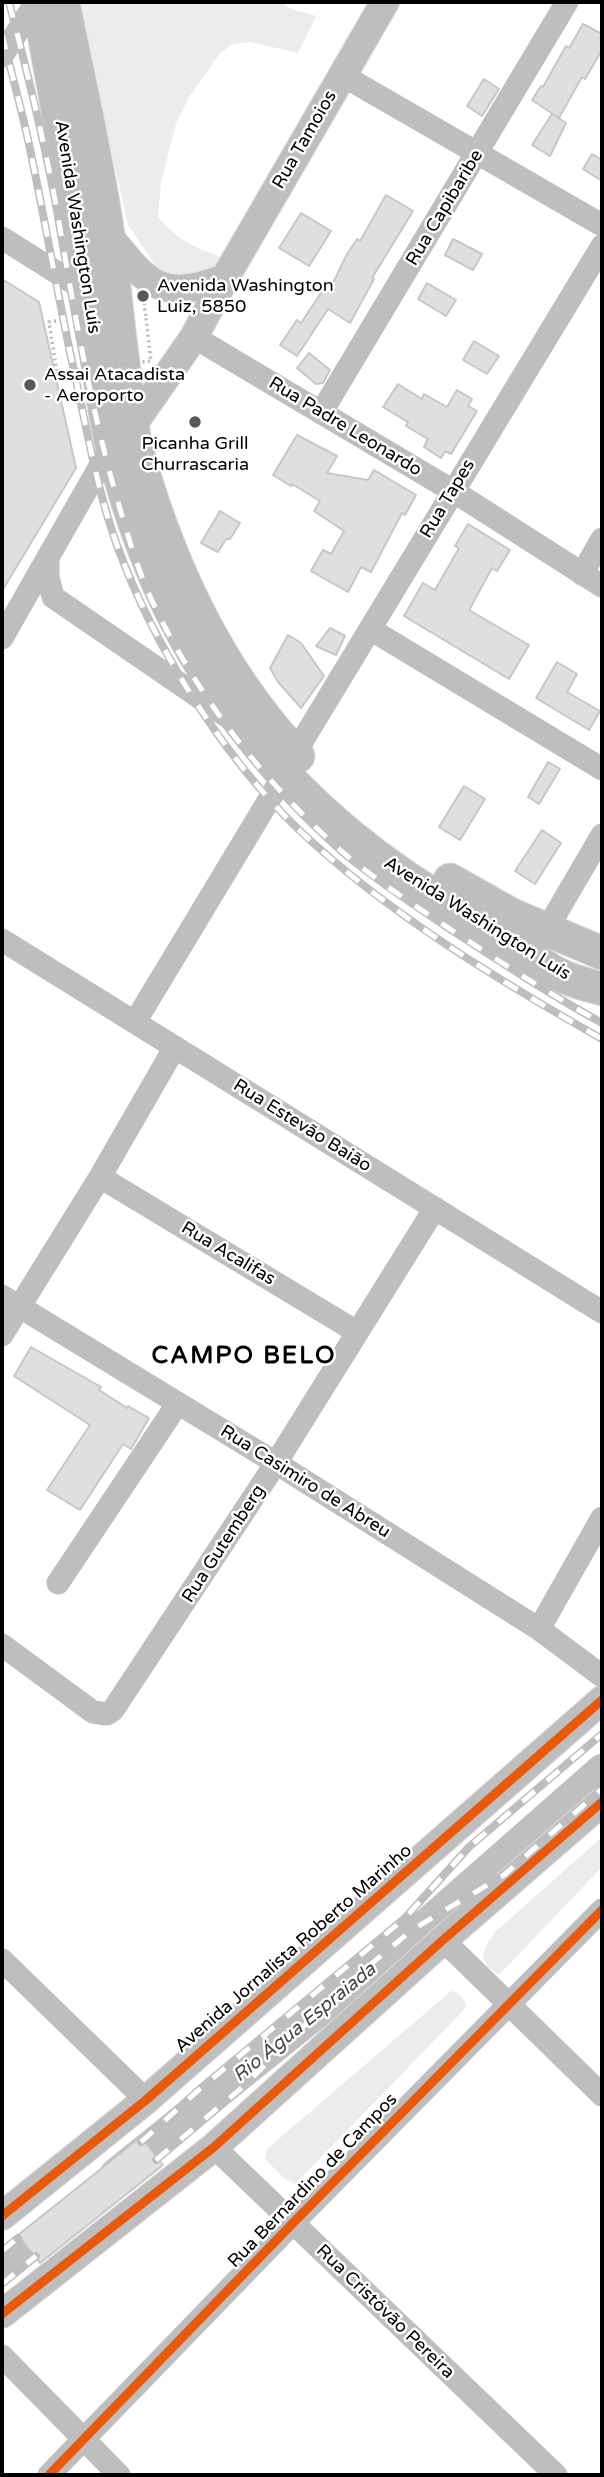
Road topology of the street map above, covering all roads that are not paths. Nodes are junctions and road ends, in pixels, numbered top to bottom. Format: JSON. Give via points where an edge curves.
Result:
{"nodes":[{"id":1,"x":37,"y":2,"type":"edge"},
{"id":2,"x":63,"y":2,"type":"edge"},
{"id":3,"x":385,"y":2,"type":"edge"},
{"id":4,"x":567,"y":2,"type":"edge"},
{"id":5,"x":2,"y":56,"type":"edge"},
{"id":6,"x":342,"y":75,"type":"junction"},
{"id":7,"x":477,"y":154,"type":"junction"},
{"id":8,"x":602,"y":225,"type":"edge"},
{"id":9,"x":107,"y":234,"type":"junction"},
{"id":10,"x":2,"y":238,"type":"edge"},
{"id":11,"x":602,"y":246,"type":"edge"},
{"id":12,"x":225,"y":278,"type":"junction"},
{"id":13,"x":88,"y":292,"type":"junction"},
{"id":14,"x":194,"y":337,"type":"junction"},
{"id":15,"x":321,"y":413,"type":"junction"},
{"id":16,"x":122,"y":435,"type":"junction"},
{"id":17,"x":453,"y":491,"type":"junction"},
{"id":18,"x":602,"y":539,"type":"edge"},
{"id":19,"x":48,"y":556,"type":"junction"},
{"id":20,"x":582,"y":573,"type":"junction"},
{"id":21,"x":602,"y":586,"type":"edge"},
{"id":22,"x":53,"y":597,"type":"junction"},
{"id":23,"x":19,"y":608,"type":"junction"},
{"id":24,"x":370,"y":629,"type":"junction"},
{"id":25,"x":2,"y":638,"type":"edge"},
{"id":26,"x":243,"y":727,"type":"junction"},
{"id":27,"x":290,"y":764,"type":"junction"},
{"id":28,"x":602,"y":769,"type":"edge"},
{"id":29,"x":602,"y":835,"type":"edge"},
{"id":30,"x":547,"y":929,"type":"junction"},
{"id":31,"x":2,"y":940,"type":"edge"},
{"id":32,"x":602,"y":953,"type":"edge"},
{"id":33,"x":563,"y":977,"type":"junction"},
{"id":34,"x":602,"y":989,"type":"edge"},
{"id":35,"x":602,"y":1003,"type":"edge"},
{"id":36,"x":135,"y":1022,"type":"junction"},
{"id":37,"x":175,"y":1047,"type":"junction"},
{"id":38,"x":100,"y":1177,"type":"junction"},
{"id":39,"x":435,"y":1208,"type":"junction"},
{"id":40,"x":11,"y":1301,"type":"edge"},
{"id":41,"x":602,"y":1312,"type":"edge"},
{"id":42,"x":357,"y":1332,"type":"junction"},
{"id":43,"x":2,"y":1335,"type":"edge"},
{"id":44,"x":178,"y":1403,"type":"junction"},
{"id":45,"x":276,"y":1463,"type":"junction"},
{"id":46,"x":602,"y":1518,"type":"edge"},
{"id":47,"x":58,"y":1583,"type":"dead end"},
{"id":48,"x":539,"y":1629,"type":"junction"},
{"id":49,"x":3,"y":1648,"type":"edge"},
{"id":50,"x":602,"y":1676,"type":"edge"},
{"id":51,"x":602,"y":1700,"type":"edge"},
{"id":52,"x":602,"y":1802,"type":"edge"},
{"id":53,"x":602,"y":1910,"type":"edge"},
{"id":54,"x":443,"y":1940,"type":"junction"},
{"id":55,"x":2,"y":1960,"type":"edge"},
{"id":56,"x":509,"y":2004,"type":"junction"},
{"id":57,"x":602,"y":2095,"type":"edge"},
{"id":58,"x":146,"y":2100,"type":"junction"},
{"id":59,"x":214,"y":2147,"type":"junction"},
{"id":60,"x":2,"y":2216,"type":"edge"},
{"id":61,"x":292,"y":2224,"type":"junction"},
{"id":62,"x":2,"y":2314,"type":"edge"},
{"id":63,"x":2,"y":2356,"type":"edge"},
{"id":64,"x":83,"y":2440,"type":"junction"},
{"id":65,"x":49,"y":2475,"type":"edge"},
{"id":66,"x":119,"y":2475,"type":"edge"},
{"id":67,"x":556,"y":2475,"type":"edge"}],
"edges":[{"from":1,"to":5,"type":"street"},
{"from":1,"to":13,"type":"highway","name":"Avenida Washington Luís"},
{"from":2,"to":9,"type":"highway","name":"Avenida Washington Luís"},
{"from":3,"to":6,"type":"main road","name":"Rua Tamoios"},
{"from":4,"to":7,"type":"street","name":"Rua Capibaribe"},
{"from":6,"to":7,"type":"street"},
{"from":6,"to":12,"type":"main road","name":"Rua Tamoios"},
{"from":7,"to":8,"type":"street"},
{"from":7,"to":15,"type":"street","name":"Rua Capibaribe"},
{"from":9,"to":12,"type":"main road","via":[[153,284],[182,291]]},
{"from":9,"to":16,"type":"highway","name":"Avenida Washington Luís"},
{"from":10,"to":13,"type":"street"},
{"from":11,"to":17,"type":"street","name":"Rua Tapes"},
{"from":12,"to":14,"type":"main road","name":"Rua Tamoios"},
{"from":13,"to":16,"type":"highway","name":"Avenida Washington Luís"},
{"from":14,"to":15,"type":"street","name":"Rua Padre Leonardo"},
{"from":14,"to":16,"type":"main road","name":"Rua Tamoios"},
{"from":15,"to":17,"type":"street","name":"Rua Padre Leonardo"},
{"from":16,"to":19,"type":"street","name":"Rua Tamoios"},
{"from":16,"to":26,"type":"highway","name":"Avenida Washington Luís","via":[[138,533],[165,601],[214,689]]},
{"from":16,"to":27,"type":"highway","name":"Avenida Washington Luís","via":[[143,471],[186,590]]},
{"from":17,"to":20,"type":"street","name":"Rua Padre Leonardo"},
{"from":17,"to":24,"type":"street","name":"Rua Tapes"},
{"from":18,"to":20,"type":"street"},
{"from":19,"to":22,"type":"street"},
{"from":19,"to":23,"type":"street","name":"Rua Tamoios"},
{"from":20,"to":21,"type":"street","name":"Rua Padre Leonardo"},
{"from":22,"to":23,"type":"street"},
{"from":22,"to":26,"type":"street"},
{"from":23,"to":25,"type":"street","name":"Rua Tamoios"},
{"from":24,"to":27,"type":"street","name":"Rua Tapes"},
{"from":24,"to":28,"type":"street"},
{"from":26,"to":27,"type":"highway","name":"Avenida Washington Luís"},
{"from":27,"to":30,"type":"highway","name":"Avenida Washington Luís","via":[[327,788],[384,837],[470,893]]},
{"from":27,"to":33,"type":"highway","name":"Avenida Washington Luís","via":[[342,829],[397,873]]},
{"from":27,"to":36,"type":"street","name":"Rua Tapes"},
{"from":29,"to":30,"type":"street"},
{"from":30,"to":32,"type":"highway","name":"Avenida Washington Luís"},
{"from":31,"to":36,"type":"street","name":"Rua Estevão Baião"},
{"from":33,"to":34,"type":"highway","name":"Avenida Washington Luís"},
{"from":33,"to":35,"type":"highway"},
{"from":36,"to":37,"type":"street","name":"Rua Estevão Baião"},
{"from":37,"to":38,"type":"street"},
{"from":37,"to":39,"type":"street","name":"Rua Estevão Baião"},
{"from":38,"to":40,"type":"street"},
{"from":38,"to":42,"type":"street","name":"Rua Acalifas"},
{"from":39,"to":41,"type":"street","name":"Rua Estevão Baião"},
{"from":39,"to":42,"type":"street","name":"Rua Gutemberg"},
{"from":40,"to":43,"type":"street"},
{"from":40,"to":44,"type":"street","name":"Rua Casimiro de Abreu"},
{"from":42,"to":45,"type":"street","name":"Rua Gutemberg"},
{"from":44,"to":45,"type":"street","name":"Rua Casimiro de Abreu"},
{"from":44,"to":47,"type":"street"},
{"from":45,"to":48,"type":"street","name":"Rua Casimiro de Abreu"},
{"from":45,"to":49,"type":"street","name":"Rua Gutemberg","via":[[121,1700],[107,1714],[93,1712]]},
{"from":46,"to":48,"type":"street"},
{"from":48,"to":50,"type":"street","name":"Rua Casimiro de Abreu"},
{"from":51,"to":58,"type":"main road","name":"Avenida Jornalista Roberto Marinho"},
{"from":52,"to":54,"type":"main road"},
{"from":53,"to":56,"type":"street","name":"Rua Bernardino de Campos"},
{"from":54,"to":56,"type":"street"},
{"from":54,"to":59,"type":"main road"},
{"from":55,"to":58,"type":"street"},
{"from":56,"to":57,"type":"street"},
{"from":56,"to":61,"type":"street","name":"Rua Bernardino de Campos"},
{"from":58,"to":60,"type":"main road","name":"Avenida Jornalista Roberto Marinho"},
{"from":59,"to":61,"type":"street","name":"Rua Cristóvão Pereira"},
{"from":59,"to":62,"type":"main road"},
{"from":61,"to":64,"type":"street","name":"Rua Bernardino de Campos"},
{"from":61,"to":67,"type":"street","name":"Rua Cristóvão Pereira"},
{"from":63,"to":64,"type":"street"},
{"from":64,"to":65,"type":"street","name":"Rua Bernardino de Campos"},
{"from":64,"to":66,"type":"street"}]}
